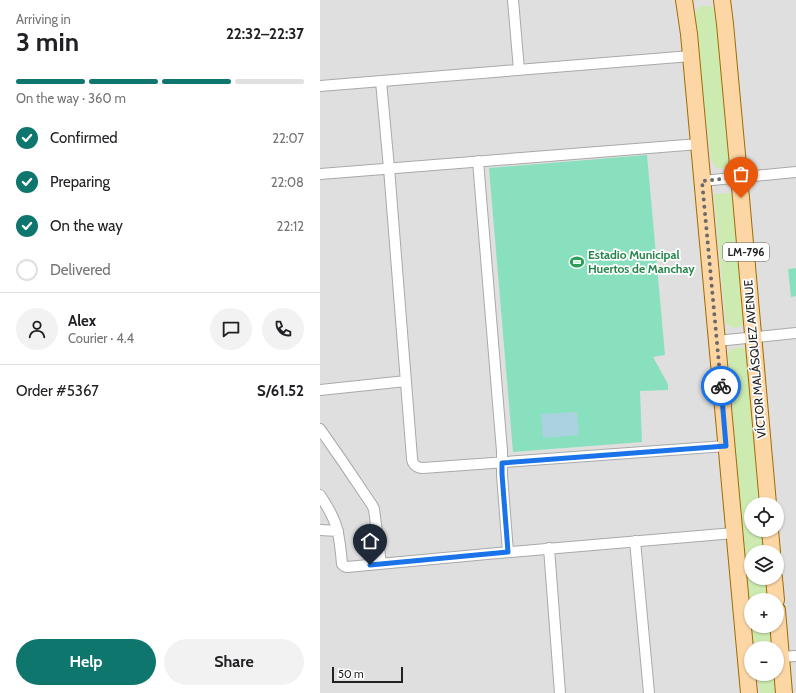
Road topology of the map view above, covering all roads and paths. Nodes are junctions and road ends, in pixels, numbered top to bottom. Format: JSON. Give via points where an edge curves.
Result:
{"nodes":[{"id":1,"x":513,"y":0,"type":"edge"},
{"id":2,"x":684,"y":0,"type":"edge"},
{"id":3,"x":722,"y":0,"type":"edge"},
{"id":4,"x":691,"y":56,"type":"junction"},
{"id":5,"x":519,"y":70,"type":"junction"},
{"id":6,"x":381,"y":81,"type":"junction"},
{"id":7,"x":320,"y":86,"type":"edge"},
{"id":8,"x":699,"y":144,"type":"junction"},
{"id":9,"x":478,"y":161,"type":"junction"},
{"id":10,"x":389,"y":168,"type":"junction"},
{"id":11,"x":796,"y":172,"type":"edge"},
{"id":12,"x":320,"y":174,"type":"edge"},
{"id":13,"x":740,"y":177,"type":"junction"},
{"id":14,"x":702,"y":181,"type":"junction"},
{"id":15,"x":796,"y":333,"type":"edge"},
{"id":16,"x":753,"y":337,"type":"junction"},
{"id":17,"x":717,"y":341,"type":"junction"},
{"id":18,"x":406,"y":381,"type":"junction"},
{"id":19,"x":320,"y":390,"type":"edge"},
{"id":20,"x":320,"y":429,"type":"edge"},
{"id":21,"x":726,"y":446,"type":"junction"},
{"id":22,"x":502,"y":463,"type":"junction"},
{"id":23,"x":320,"y":495,"type":"edge"},
{"id":24,"x":767,"y":497,"type":"edge"},
{"id":25,"x":320,"y":530,"type":"edge"},
{"id":26,"x":338,"y":531,"type":"junction"},
{"id":27,"x":734,"y":533,"type":"junction"},
{"id":28,"x":635,"y":541,"type":"junction"},
{"id":29,"x":548,"y":548,"type":"junction"},
{"id":30,"x":508,"y":552,"type":"junction"},
{"id":31,"x":382,"y":564,"type":"junction"},
{"id":32,"x":781,"y":633,"type":"edge"},
{"id":33,"x":746,"y":641,"type":"edge"},
{"id":34,"x":785,"y":657,"type":"edge"},
{"id":35,"x":749,"y":681,"type":"edge"},
{"id":36,"x":560,"y":693,"type":"edge"},
{"id":37,"x":649,"y":693,"type":"edge"},
{"id":38,"x":749,"y":693,"type":"edge"},
{"id":39,"x":784,"y":693,"type":"edge"}],
"edges":[{"from":1,"to":5,"type":"street"},
{"from":2,"to":4,"type":"main road","number":"LM-796"},
{"from":3,"to":13,"type":"main road","name":"VÍCTOR MALÁSQUEZ AVENUE","number":"LM-796"},
{"from":4,"to":5,"type":"street"},
{"from":4,"to":8,"type":"main road","number":"LM-796"},
{"from":5,"to":6,"type":"street"},
{"from":6,"to":7,"type":"street"},
{"from":6,"to":10,"type":"street"},
{"from":8,"to":9,"type":"street"},
{"from":8,"to":14,"type":"main road","number":"LM-796"},
{"from":9,"to":10,"type":"street"},
{"from":9,"to":22,"type":"street"},
{"from":10,"to":12,"type":"street"},
{"from":10,"to":18,"type":"street"},
{"from":11,"to":13,"type":"street"},
{"from":13,"to":14,"type":"street"},
{"from":13,"to":16,"type":"main road","name":"VÍCTOR MALÁSQUEZ AVENUE","number":"LM-796"},
{"from":14,"to":17,"type":"main road","number":"LM-796"},
{"from":15,"to":16,"type":"street"},
{"from":16,"to":17,"type":"street"},
{"from":16,"to":24,"type":"main road","name":"VÍCTOR MALÁSQUEZ AVENUE","number":"LM-796"},
{"from":17,"to":21,"type":"main road","number":"LM-796"},
{"from":18,"to":19,"type":"street"},
{"from":18,"to":22,"type":"street","via":[[412,461],[415,466],[423,468]]},
{"from":20,"to":31,"type":"street","via":[[374,509]]},
{"from":21,"to":22,"type":"street"},
{"from":21,"to":27,"type":"main road","number":"LM-796"},
{"from":22,"to":30,"type":"street"},
{"from":23,"to":26,"type":"street"},
{"from":25,"to":26,"type":"street"},
{"from":26,"to":31,"type":"street","via":[[344,566]]},
{"from":27,"to":28,"type":"street"},
{"from":27,"to":33,"type":"main road","number":"LM-796"},
{"from":28,"to":29,"type":"street"},
{"from":28,"to":37,"type":"street"},
{"from":29,"to":30,"type":"street"},
{"from":29,"to":36,"type":"street"},
{"from":30,"to":31,"type":"street"},
{"from":32,"to":34,"type":"main road"},
{"from":34,"to":39,"type":"main road"},
{"from":35,"to":38,"type":"main road","number":"LM-796"}]}
